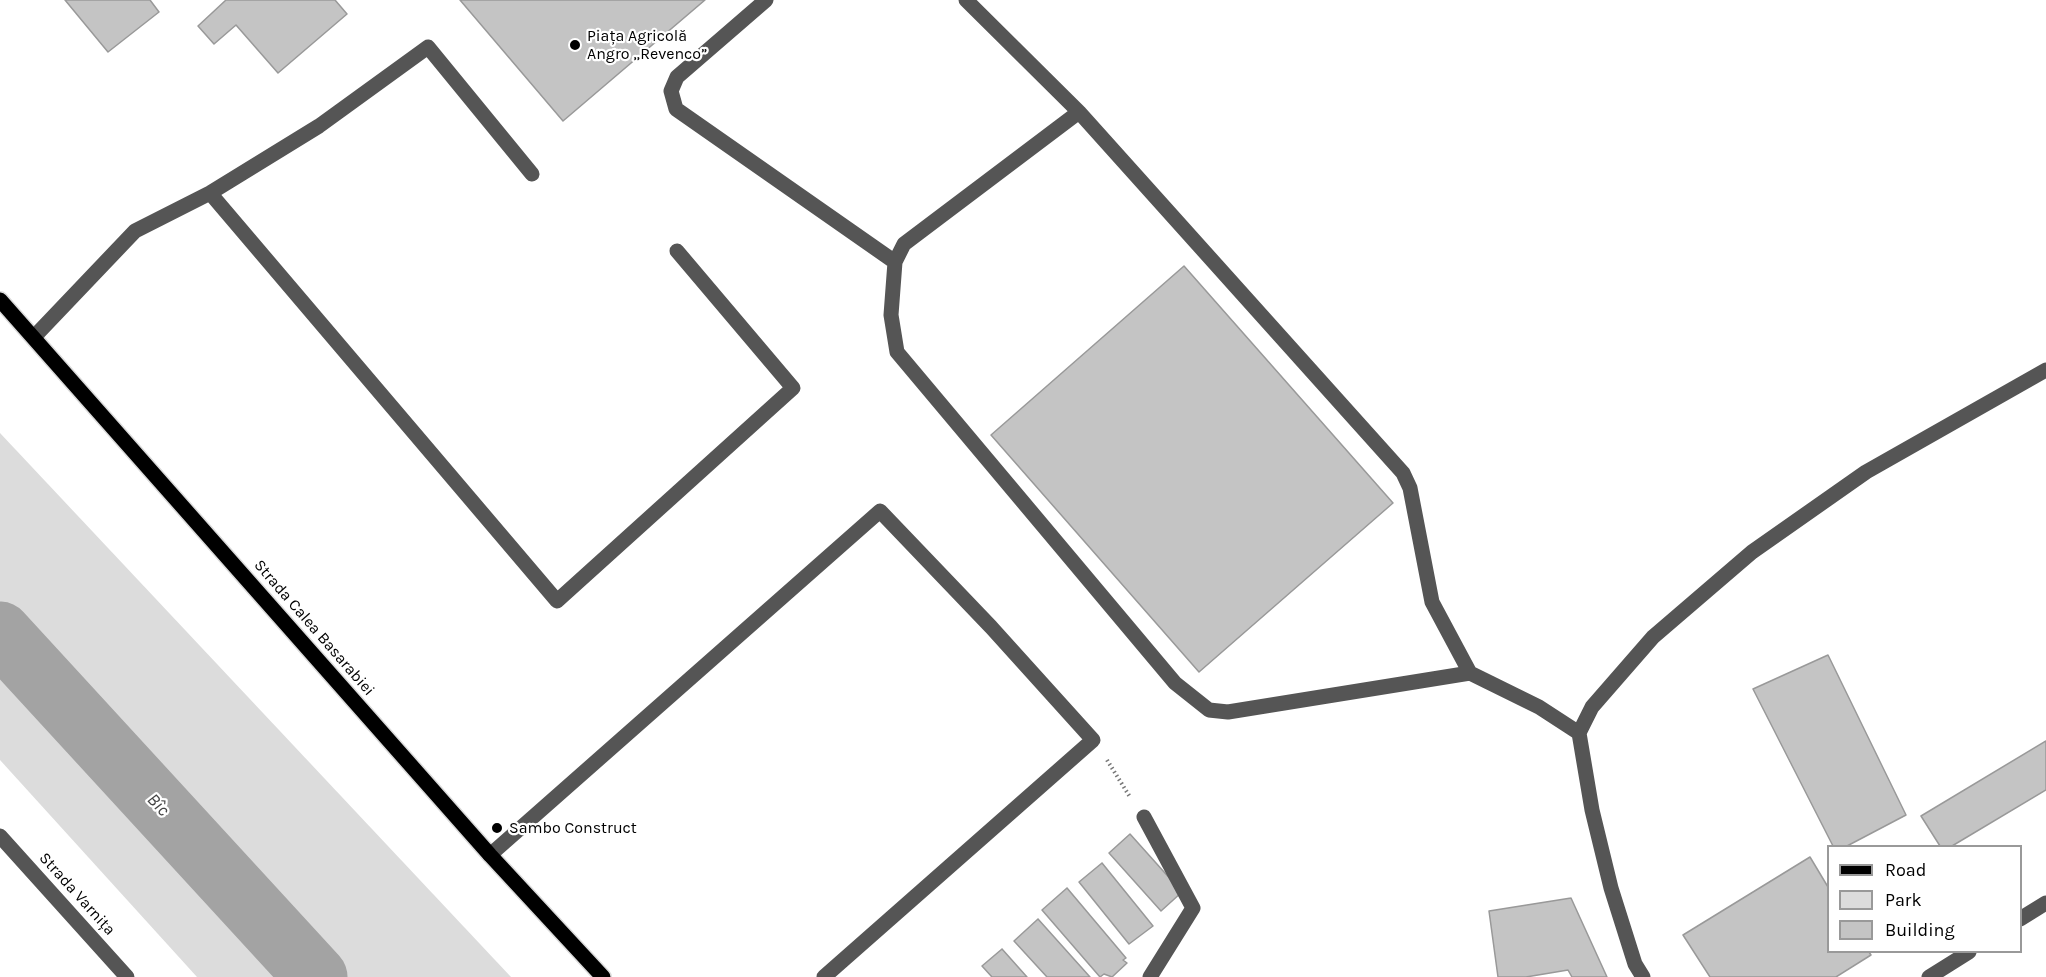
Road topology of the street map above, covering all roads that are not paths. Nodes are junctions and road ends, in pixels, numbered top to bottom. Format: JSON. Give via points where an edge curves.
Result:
{"nodes":[{"id":1,"x":766,"y":0,"type":"edge"},
{"id":2,"x":966,"y":0,"type":"edge"},
{"id":3,"x":1079,"y":112,"type":"junction"},
{"id":4,"x":532,"y":174,"type":"dead end"},
{"id":5,"x":210,"y":193,"type":"junction"},
{"id":6,"x":677,"y":251,"type":"dead end"},
{"id":7,"x":895,"y":262,"type":"junction"},
{"id":8,"x":0,"y":300,"type":"edge"},
{"id":9,"x":34,"y":337,"type":"junction"},
{"id":10,"x":2046,"y":370,"type":"edge"},
{"id":11,"x":1470,"y":673,"type":"junction"},
{"id":12,"x":1579,"y":733,"type":"junction"},
{"id":13,"x":1144,"y":818,"type":"road end"},
{"id":14,"x":0,"y":836,"type":"edge"},
{"id":15,"x":490,"y":855,"type":"junction"},
{"id":16,"x":2046,"y":903,"type":"edge"},
{"id":17,"x":2022,"y":918,"type":"edge"},
{"id":18,"x":1965,"y":953,"type":"edge"},
{"id":19,"x":127,"y":977,"type":"edge"},
{"id":20,"x":603,"y":977,"type":"edge"},
{"id":21,"x":824,"y":977,"type":"edge"},
{"id":22,"x":1150,"y":977,"type":"edge"},
{"id":23,"x":1643,"y":977,"type":"edge"},
{"id":24,"x":1929,"y":977,"type":"edge"}],
"edges":[{"from":1,"to":7,"type":"street","via":[[677,78],[671,91],[676,109]]},
{"from":2,"to":3,"type":"street"},
{"from":3,"to":7,"type":"street","via":[[904,244]]},
{"from":3,"to":11,"type":"street","via":[[1403,473],[1410,488],[1432,602]]},
{"from":4,"to":5,"type":"street","via":[[428,47],[319,126]]},
{"from":5,"to":6,"type":"street","via":[[557,601],[793,388]]},
{"from":5,"to":9,"type":"street","via":[[135,231]]},
{"from":7,"to":11,"type":"street","via":[[891,315],[897,352],[1175,683],[1197,702],[1209,710],[1228,712]]},
{"from":8,"to":9,"type":"main road","name":"Strada Calea Basarabiei"},
{"from":9,"to":15,"type":"main road","name":"Strada Calea Basarabiei"},
{"from":10,"to":12,"type":"street","via":[[1866,472],[1752,552],[1653,637],[1598,700]]},
{"from":11,"to":12,"type":"street","via":[[1539,706]]},
{"from":12,"to":23,"type":"street","via":[[1611,888],[1635,964]]},
{"from":13,"to":22,"type":"street","via":[[1193,908]]},
{"from":14,"to":19,"type":"street","name":"Strada Varnița"},
{"from":15,"to":20,"type":"main road","name":"Strada Calea Basarabiei"},
{"from":15,"to":21,"type":"street","via":[[880,511],[1093,740]]},
{"from":16,"to":17,"type":"street"},
{"from":18,"to":24,"type":"street"}]}
